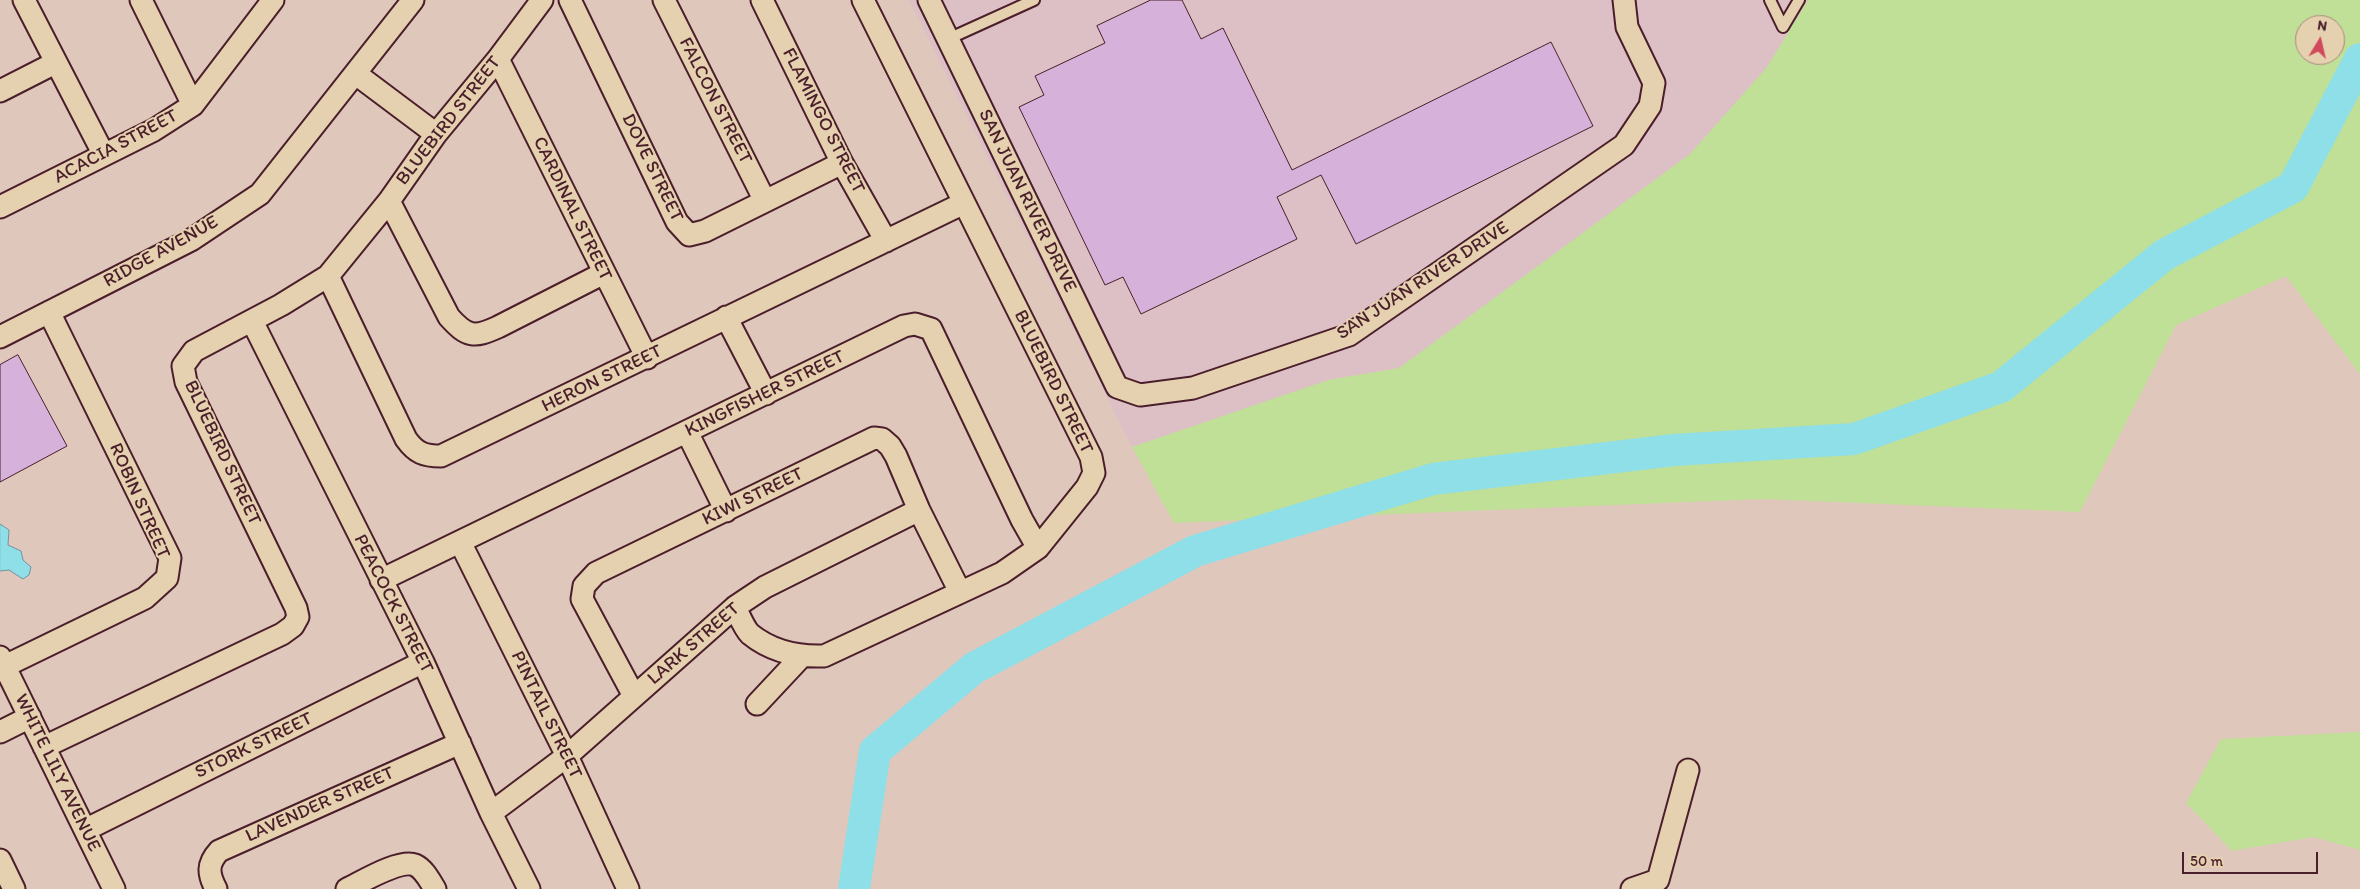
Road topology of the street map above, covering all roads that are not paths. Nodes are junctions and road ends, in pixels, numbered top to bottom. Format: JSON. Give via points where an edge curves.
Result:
{"nodes":[{"id":1,"x":24,"y":0,"type":"edge"},
{"id":2,"x":140,"y":0,"type":"edge"},
{"id":3,"x":413,"y":0,"type":"edge"},
{"id":4,"x":542,"y":0,"type":"edge"},
{"id":5,"x":570,"y":0,"type":"edge"},
{"id":6,"x":664,"y":0,"type":"edge"},
{"id":7,"x":762,"y":0,"type":"edge"},
{"id":8,"x":863,"y":0,"type":"edge"},
{"id":9,"x":929,"y":0,"type":"edge"},
{"id":10,"x":1034,"y":0,"type":"edge"},
{"id":11,"x":1624,"y":0,"type":"edge"},
{"id":12,"x":1770,"y":0,"type":"edge"},
{"id":13,"x":1799,"y":0,"type":"edge"},
{"id":14,"x":267,"y":3,"type":"edge"},
{"id":15,"x":948,"y":39,"type":"junction"},
{"id":16,"x":498,"y":59,"type":"junction"},
{"id":17,"x":55,"y":62,"type":"junction"},
{"id":18,"x":356,"y":74,"type":"junction"},
{"id":19,"x":0,"y":90,"type":"edge"},
{"id":20,"x":193,"y":105,"type":"junction"},
{"id":21,"x":436,"y":134,"type":"junction"},
{"id":22,"x":104,"y":155,"type":"junction"},
{"id":23,"x":842,"y":163,"type":"junction"},
{"id":24,"x":389,"y":201,"type":"junction"},
{"id":25,"x":765,"y":201,"type":"junction"},
{"id":26,"x":964,"y":203,"type":"junction"},
{"id":27,"x":0,"y":207,"type":"edge"},
{"id":28,"x":886,"y":240,"type":"junction"},
{"id":29,"x":604,"y":273,"type":"junction"},
{"id":30,"x":328,"y":276,"type":"junction"},
{"id":31,"x":49,"y":312,"type":"junction"},
{"id":32,"x":726,"y":317,"type":"junction"},
{"id":33,"x":252,"y":321,"type":"junction"},
{"id":34,"x":0,"y":337,"type":"edge"},
{"id":35,"x":648,"y":358,"type":"junction"},
{"id":36,"x":766,"y":394,"type":"junction"},
{"id":37,"x":687,"y":432,"type":"junction"},
{"id":38,"x":919,"y":510,"type":"junction"},
{"id":39,"x":726,"y":511,"type":"junction"},
{"id":40,"x":460,"y":542,"type":"junction"},
{"id":41,"x":1038,"y":548,"type":"junction"},
{"id":42,"x":381,"y":580,"type":"junction"},
{"id":43,"x":960,"y":592,"type":"junction"},
{"id":44,"x":735,"y":606,"type":"junction"},
{"id":45,"x":801,"y":657,"type":"junction"},
{"id":46,"x":2,"y":661,"type":"edge"},
{"id":47,"x":423,"y":662,"type":"junction"},
{"id":48,"x":634,"y":696,"type":"junction"},
{"id":49,"x":757,"y":704,"type":"dead end"},
{"id":50,"x":30,"y":717,"type":"junction"},
{"id":51,"x":0,"y":732,"type":"edge"},
{"id":52,"x":460,"y":743,"type":"junction"},
{"id":53,"x":44,"y":747,"type":"junction"},
{"id":54,"x":567,"y":756,"type":"junction"},
{"id":55,"x":1688,"y":770,"type":"dead end"},
{"id":56,"x":491,"y":813,"type":"junction"},
{"id":57,"x":85,"y":830,"type":"junction"},
{"id":58,"x":0,"y":860,"type":"edge"},
{"id":59,"x":14,"y":889,"type":"edge"},
{"id":60,"x":114,"y":889,"type":"edge"},
{"id":61,"x":216,"y":889,"type":"edge"},
{"id":62,"x":346,"y":889,"type":"edge"},
{"id":63,"x":435,"y":889,"type":"edge"},
{"id":64,"x":529,"y":889,"type":"edge"},
{"id":65,"x":628,"y":889,"type":"edge"},
{"id":66,"x":1632,"y":889,"type":"edge"}],
"edges":[{"from":1,"to":17,"type":"street"},
{"from":2,"to":20,"type":"street"},
{"from":3,"to":18,"type":"street","name":"RIDGE AVENUE"},
{"from":4,"to":16,"type":"street","name":"BLUEBIRD STREET"},
{"from":5,"to":25,"type":"street","name":"DOVE STREET","via":[[682,230],[689,235],[697,234]]},
{"from":6,"to":25,"type":"street","name":"FALCON STREET"},
{"from":7,"to":23,"type":"street","name":"FLAMINGO STREET"},
{"from":8,"to":26,"type":"street","name":"BLUEBIRD STREET"},
{"from":9,"to":15,"type":"street","name":"SAN JUAN RIVER DRIVE"},
{"from":10,"to":15,"type":"lane"},
{"from":11,"to":15,"type":"street","name":"SAN JUAN RIVER DRIVE","via":[[1627,27],[1654,83],[1650,106],[1624,146],[1349,335],[1193,388],[1140,395],[1117,387]]},
{"from":12,"to":13,"type":"lane","via":[[1783,27]]},
{"from":14,"to":20,"type":"street","name":"ACACIA STREET"},
{"from":16,"to":21,"type":"street","name":"BLUEBIRD STREET"},
{"from":16,"to":29,"type":"street","name":"CARDINAL STREET"},
{"from":17,"to":19,"type":"street"},
{"from":17,"to":22,"type":"street"},
{"from":18,"to":21,"type":"street"},
{"from":18,"to":31,"type":"street","name":"RIDGE AVENUE","via":[[260,194],[191,240]]},
{"from":20,"to":22,"type":"street","name":"ACACIA STREET","via":[[154,130]]},
{"from":21,"to":24,"type":"street","name":"BLUEBIRD STREET"},
{"from":22,"to":27,"type":"street","name":"ACACIA STREET"},
{"from":23,"to":25,"type":"street","name":"DOVE STREET"},
{"from":23,"to":28,"type":"street","name":"FLAMINGO STREET"},
{"from":24,"to":29,"type":"street","via":[[449,317],[468,333],[481,335]]},
{"from":24,"to":30,"type":"street","name":"BLUEBIRD STREET"},
{"from":26,"to":28,"type":"street","name":"HERON STREET"},
{"from":26,"to":41,"type":"street","name":"BLUEBIRD STREET","via":[[1091,457],[1094,473],[1087,487]]},
{"from":28,"to":32,"type":"street","name":"HERON STREET"},
{"from":29,"to":35,"type":"street","name":"CARDINAL STREET"},
{"from":30,"to":33,"type":"street","name":"BLUEBIRD STREET"},
{"from":30,"to":35,"type":"street","name":"HERON STREET","via":[[406,439],[413,450],[425,456],[441,456]]},
{"from":31,"to":34,"type":"street","name":"RIDGE AVENUE"},
{"from":31,"to":46,"type":"street","name":"ROBIN STREET","via":[[170,558],[167,578],[145,598]]},
{"from":32,"to":35,"type":"street","name":"HERON STREET"},
{"from":32,"to":36,"type":"street"},
{"from":33,"to":42,"type":"street","name":"PEACOCK STREET"},
{"from":33,"to":53,"type":"street","name":"BLUEBIRD STREET","via":[[194,351],[182,366],[186,382],[298,617],[293,626],[282,634]]},
{"from":36,"to":37,"type":"street","name":"KINGFISHER STREET"},
{"from":36,"to":41,"type":"street","name":"KINGFISHER STREET","via":[[904,326],[915,324],[931,329]]},
{"from":37,"to":39,"type":"street"},
{"from":37,"to":40,"type":"street","name":"KINGFISHER STREET"},
{"from":38,"to":39,"type":"street","name":"KIWI STREET","via":[[890,446],[874,438]]},
{"from":38,"to":43,"type":"street","name":"KIWI STREET"},
{"from":38,"to":44,"type":"street","name":"LARK STREET"},
{"from":39,"to":48,"type":"street","name":"KIWI STREET","via":[[596,573],[584,586],[582,599]]},
{"from":40,"to":42,"type":"street","name":"KINGFISHER STREET"},
{"from":40,"to":54,"type":"street","name":"PINTAIL STREET"},
{"from":41,"to":43,"type":"street","name":"BLUEBIRD STREET","via":[[1002,573]]},
{"from":42,"to":47,"type":"street","name":"PEACOCK STREET"},
{"from":43,"to":45,"type":"street","name":"BLUEBIRD STREET","via":[[824,656]]},
{"from":44,"to":45,"type":"street","name":"BLUEBIRD STREET","via":[[749,633]]},
{"from":44,"to":48,"type":"street","name":"LARK STREET"},
{"from":45,"to":49,"type":"street"},
{"from":46,"to":50,"type":"street","name":"WHITE LILY AVENUE"},
{"from":47,"to":52,"type":"street","name":"PEACOCK STREET"},
{"from":47,"to":57,"type":"street","name":"STORK STREET"},
{"from":48,"to":54,"type":"street","name":"LARK STREET"},
{"from":50,"to":51,"type":"street"},
{"from":50,"to":53,"type":"street","name":"WHITE LILY AVENUE"},
{"from":52,"to":56,"type":"street","name":"PEACOCK STREET"},
{"from":52,"to":61,"type":"street","name":"LAVENDER STREET","via":[[219,851],[212,858],[208,872]]},
{"from":53,"to":57,"type":"street","name":"WHITE LILY AVENUE"},
{"from":54,"to":56,"type":"street","name":"LARK STREET"},
{"from":54,"to":65,"type":"street","name":"PINTAIL STREET"},
{"from":55,"to":66,"type":"street","via":[[1658,880]]},
{"from":56,"to":64,"type":"street","name":"PEACOCK STREET"},
{"from":57,"to":60,"type":"street","name":"WHITE LILY AVENUE"},
{"from":58,"to":59,"type":"street"},
{"from":62,"to":63,"type":"street","via":[[392,867],[406,864],[416,866],[426,874]]}]}
